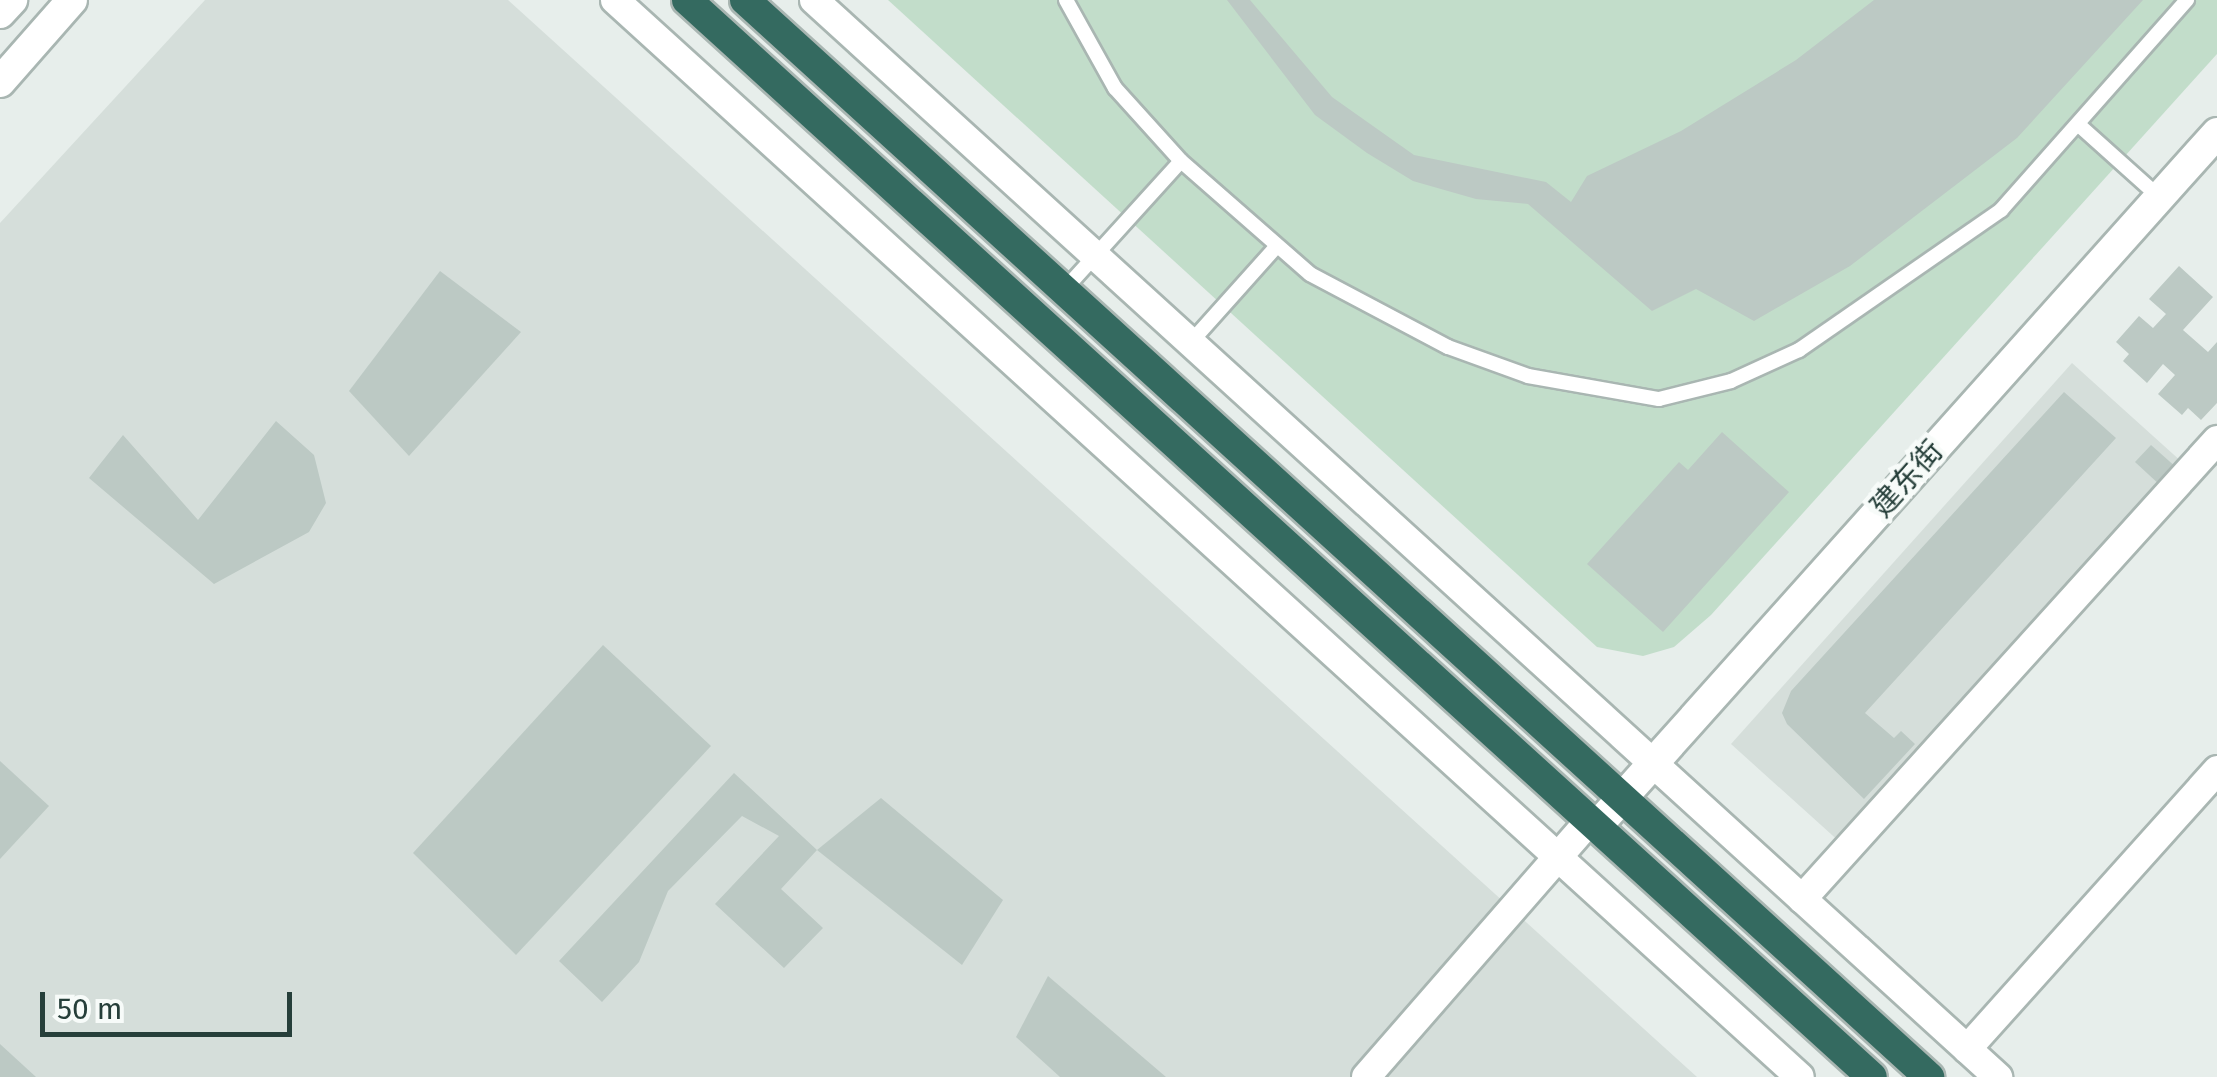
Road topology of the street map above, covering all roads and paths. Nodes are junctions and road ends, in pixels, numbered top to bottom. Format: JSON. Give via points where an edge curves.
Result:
{"nodes":[{"id":1,"x":12,"y":0,"type":"edge"},
{"id":2,"x":72,"y":0,"type":"edge"},
{"id":3,"x":616,"y":0,"type":"edge"},
{"id":4,"x":687,"y":0,"type":"edge"},
{"id":5,"x":745,"y":0,"type":"edge"},
{"id":6,"x":814,"y":0,"type":"edge"},
{"id":7,"x":1066,"y":0,"type":"edge"},
{"id":8,"x":2187,"y":0,"type":"edge"},
{"id":9,"x":0,"y":13,"type":"edge"},
{"id":10,"x":0,"y":82,"type":"edge"},
{"id":11,"x":2080,"y":126,"type":"junction"},
{"id":12,"x":2217,"y":132,"type":"edge"},
{"id":13,"x":1181,"y":161,"type":"junction"},
{"id":14,"x":2159,"y":197,"type":"junction"},
{"id":15,"x":1276,"y":247,"type":"junction"},
{"id":16,"x":1095,"y":255,"type":"junction"},
{"id":17,"x":1064,"y":290,"type":"junction"},
{"id":18,"x":1190,"y":342,"type":"junction"},
{"id":19,"x":2217,"y":440,"type":"edge"},
{"id":20,"x":1653,"y":762,"type":"junction"},
{"id":21,"x":2217,"y":770,"type":"edge"},
{"id":22,"x":1622,"y":797,"type":"junction"},
{"id":23,"x":1593,"y":823,"type":"junction"},
{"id":24,"x":1559,"y":856,"type":"junction"},
{"id":25,"x":1802,"y":898,"type":"junction"},
{"id":26,"x":1967,"y":1049,"type":"junction"},
{"id":27,"x":1366,"y":1077,"type":"edge"},
{"id":28,"x":1800,"y":1077,"type":"edge"},
{"id":29,"x":1872,"y":1077,"type":"edge"},
{"id":30,"x":1929,"y":1077,"type":"edge"},
{"id":31,"x":1998,"y":1077,"type":"edge"}],
"edges":[{"from":1,"to":9,"type":"street"},
{"from":2,"to":10,"type":"street"},
{"from":3,"to":24,"type":"street"},
{"from":4,"to":23,"type":"highway"},
{"from":5,"to":17,"type":"highway"},
{"from":6,"to":16,"type":"street"},
{"from":7,"to":13,"type":"lane","via":[[1115,88]]},
{"from":8,"to":11,"type":"lane"},
{"from":11,"to":14,"type":"lane"},
{"from":11,"to":15,"type":"lane","via":[[2001,210],[1919,270],[1798,350],[1682,398],[1627,397],[1528,376],[1448,347],[1370,310]]},
{"from":12,"to":14,"type":"street","name":"建东街"},
{"from":13,"to":15,"type":"lane"},
{"from":13,"to":16,"type":"lane"},
{"from":14,"to":20,"type":"street","name":"建东街"},
{"from":15,"to":18,"type":"lane"},
{"from":16,"to":17,"type":"lane"},
{"from":16,"to":18,"type":"street"},
{"from":17,"to":22,"type":"highway"},
{"from":18,"to":20,"type":"street"},
{"from":19,"to":25,"type":"street"},
{"from":20,"to":22,"type":"street","name":"建东街"},
{"from":20,"to":25,"type":"street"},
{"from":21,"to":26,"type":"street"},
{"from":22,"to":23,"type":"street","name":"建东街"},
{"from":22,"to":30,"type":"highway"},
{"from":23,"to":24,"type":"street"},
{"from":23,"to":29,"type":"highway"},
{"from":24,"to":27,"type":"street"},
{"from":24,"to":28,"type":"street"},
{"from":25,"to":26,"type":"street"},
{"from":26,"to":31,"type":"street"}]}
